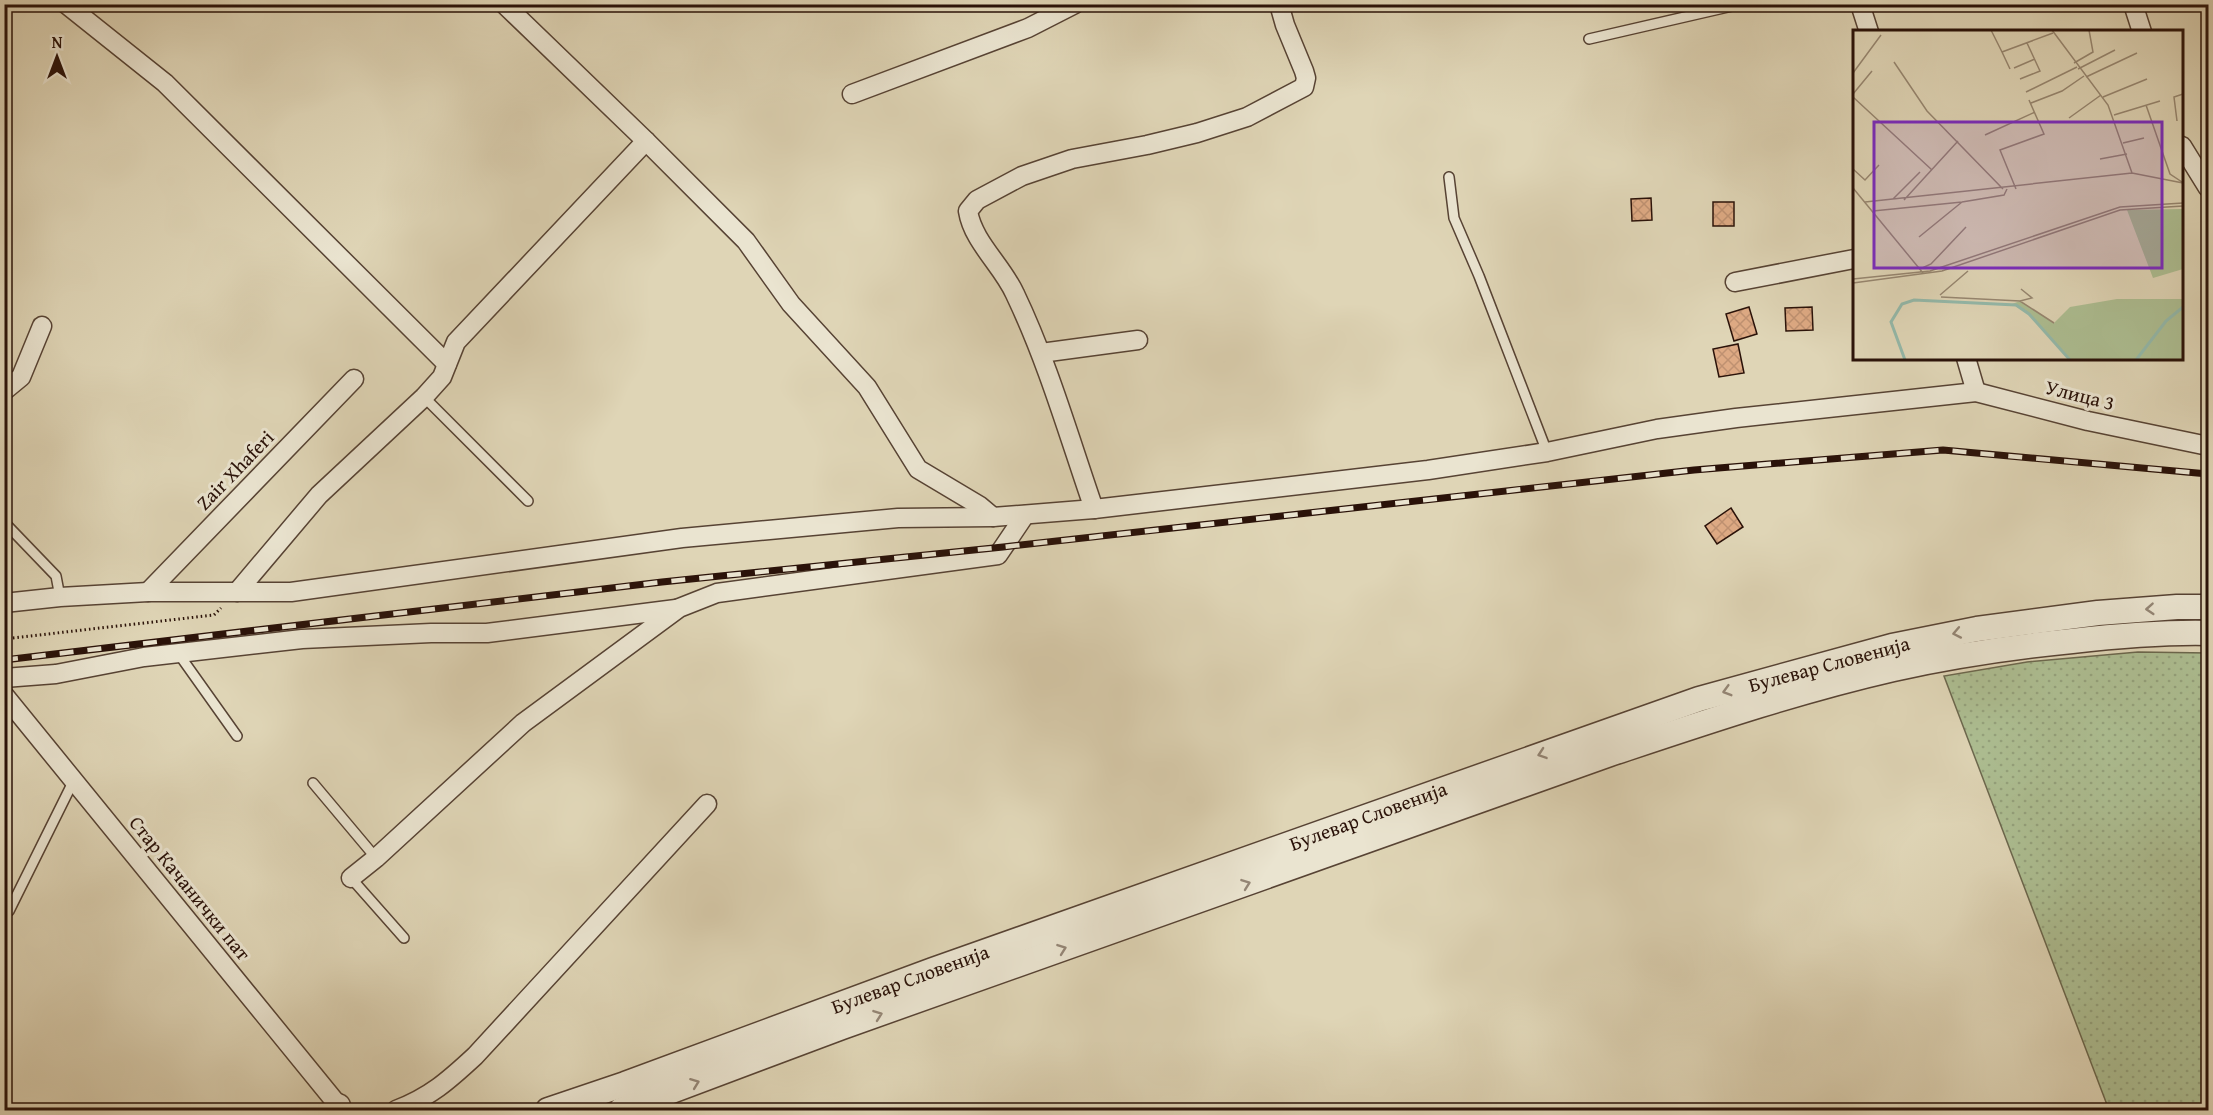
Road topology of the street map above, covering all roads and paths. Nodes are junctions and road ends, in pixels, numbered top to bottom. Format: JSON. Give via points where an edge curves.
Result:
{"nodes":[{"id":1,"x":66,"y":4,"type":"edge"},
{"id":2,"x":504,"y":4,"type":"edge"},
{"id":3,"x":1075,"y":4,"type":"edge"},
{"id":4,"x":1279,"y":4,"type":"edge"},
{"id":5,"x":1741,"y":4,"type":"edge"},
{"id":6,"x":1860,"y":4,"type":"edge"},
{"id":7,"x":2133,"y":4,"type":"edge"},
{"id":8,"x":1868,"y":30,"type":"edge"},
{"id":9,"x":2141,"y":30,"type":"edge"},
{"id":10,"x":1589,"y":39,"type":"dead end"},
{"id":11,"x":852,"y":94,"type":"dead end"},
{"id":12,"x":646,"y":141,"type":"junction"},
{"id":13,"x":2183,"y":149,"type":"edge"},
{"id":14,"x":1449,"y":177,"type":"dead end"},
{"id":15,"x":2208,"y":188,"type":"edge"},
{"id":16,"x":1853,"y":259,"type":"edge"},
{"id":17,"x":1735,"y":282,"type":"dead end"},
{"id":18,"x":42,"y":326,"type":"dead end"},
{"id":19,"x":1138,"y":340,"type":"dead end"},
{"id":20,"x":1041,"y":353,"type":"junction"},
{"id":21,"x":1967,"y":360,"type":"edge"},
{"id":22,"x":447,"y":364,"type":"junction"},
{"id":23,"x":354,"y":379,"type":"dead end"},
{"id":24,"x":4,"y":391,"type":"edge"},
{"id":25,"x":1976,"y":392,"type":"junction"},
{"id":26,"x":424,"y":397,"type":"junction"},
{"id":27,"x":2208,"y":446,"type":"edge"},
{"id":28,"x":1546,"y":452,"type":"junction"},
{"id":29,"x":528,"y":501,"type":"dead end"},
{"id":30,"x":1094,"y":509,"type":"junction"},
{"id":31,"x":1025,"y":515,"type":"junction"},
{"id":32,"x":993,"y":517,"type":"junction"},
{"id":33,"x":4,"y":522,"type":"edge"},
{"id":34,"x":148,"y":592,"type":"junction"},
{"id":35,"x":237,"y":592,"type":"junction"},
{"id":36,"x":60,"y":597,"type":"junction"},
{"id":37,"x":4,"y":603,"type":"edge"},
{"id":38,"x":679,"y":608,"type":"junction"},
{"id":39,"x":2208,"y":608,"type":"edge"},
{"id":40,"x":2208,"y":633,"type":"edge"},
{"id":41,"x":4,"y":639,"type":"edge"},
{"id":42,"x":178,"y":653,"type":"junction"},
{"id":43,"x":4,"y":678,"type":"edge"},
{"id":44,"x":4,"y":694,"type":"edge"},
{"id":45,"x":237,"y":736,"type":"dead end"},
{"id":46,"x":74,"y":780,"type":"junction"},
{"id":47,"x":313,"y":783,"type":"dead end"},
{"id":48,"x":707,"y":804,"type":"dead end"},
{"id":49,"x":376,"y":858,"type":"junction"},
{"id":50,"x":351,"y":878,"type":"joint"},
{"id":51,"x":9,"y":911,"type":"dead end"},
{"id":52,"x":404,"y":938,"type":"dead end"},
{"id":53,"x":339,"y":1109,"type":"edge"},
{"id":54,"x":396,"y":1110,"type":"edge"},
{"id":55,"x":548,"y":1110,"type":"edge"},
{"id":56,"x":621,"y":1110,"type":"edge"}],
"edges":[{"from":1,"to":22,"type":"street","via":[[165,83]]},
{"from":2,"to":12,"type":"street"},
{"from":3,"to":11,"type":"street","via":[[1028,28]]},
{"from":4,"to":20,"type":"street","via":[[1304,71],[1305,87],[1247,117],[1207,130],[1072,159],[1022,176],[976,200],[968,211],[970,225],[1014,291]]},
{"from":5,"to":10,"type":"lane"},
{"from":6,"to":8,"type":"street"},
{"from":7,"to":9,"type":"street"},
{"from":12,"to":22,"type":"street","via":[[456,342]]},
{"from":12,"to":32,"type":"street","via":[[746,241],[791,304],[867,387],[918,469]]},
{"from":13,"to":15,"type":"street"},
{"from":14,"to":28,"type":"lane","via":[[1454,218]]},
{"from":16,"to":17,"type":"street"},
{"from":18,"to":24,"type":"street","via":[[21,377]]},
{"from":19,"to":20,"type":"street"},
{"from":20,"to":30,"type":"street"},
{"from":21,"to":25,"type":"street"},
{"from":22,"to":26,"type":"street","via":[[442,377]]},
{"from":23,"to":34,"type":"street","name":"Zair Xhaferi"},
{"from":25,"to":27,"type":"street","name":"Улица 3"},
{"from":25,"to":28,"type":"street","via":[[1668,427]]},
{"from":26,"to":29,"type":"lane"},
{"from":26,"to":35,"type":"street","via":[[319,495]]},
{"from":28,"to":30,"type":"street","via":[[1383,476]]},
{"from":30,"to":31,"type":"street"},
{"from":31,"to":32,"type":"street"},
{"from":31,"to":38,"type":"street","via":[[998,555],[717,593]]},
{"from":32,"to":35,"type":"street","via":[[898,518],[681,538],[291,592]]},
{"from":33,"to":36,"type":"lane","via":[[56,576]]},
{"from":34,"to":35,"type":"street"},
{"from":34,"to":36,"type":"street"},
{"from":35,"to":41,"type":"path","via":[[214,615]]},
{"from":36,"to":37,"type":"street"},
{"from":38,"to":42,"type":"street","via":[[487,633],[302,639]]},
{"from":38,"to":49,"type":"street","via":[[523,723]]},
{"from":39,"to":55,"type":"street","name":"Булевар Словенија","one_way":true,"via":[[2097,613],[1977,629],[1892,646],[1699,699]]},
{"from":56,"to":40,"type":"street","name":"Булевар Словенија","one_way":true,"via":[[854,1023],[1715,718],[1891,669],[1958,656],[2122,635]]},
{"from":42,"to":43,"type":"street","via":[[56,674]]},
{"from":42,"to":45,"type":"lane"},
{"from":44,"to":46,"type":"street","name":"Стар Качанички пат"},
{"from":46,"to":51,"type":"lane"},
{"from":46,"to":53,"type":"street","name":"Стар Качанички пат"},
{"from":47,"to":49,"type":"lane"},
{"from":48,"to":54,"type":"street","via":[[475,1056],[441,1087]]},
{"from":49,"to":50,"type":"street"},
{"from":50,"to":52,"type":"lane"}]}
